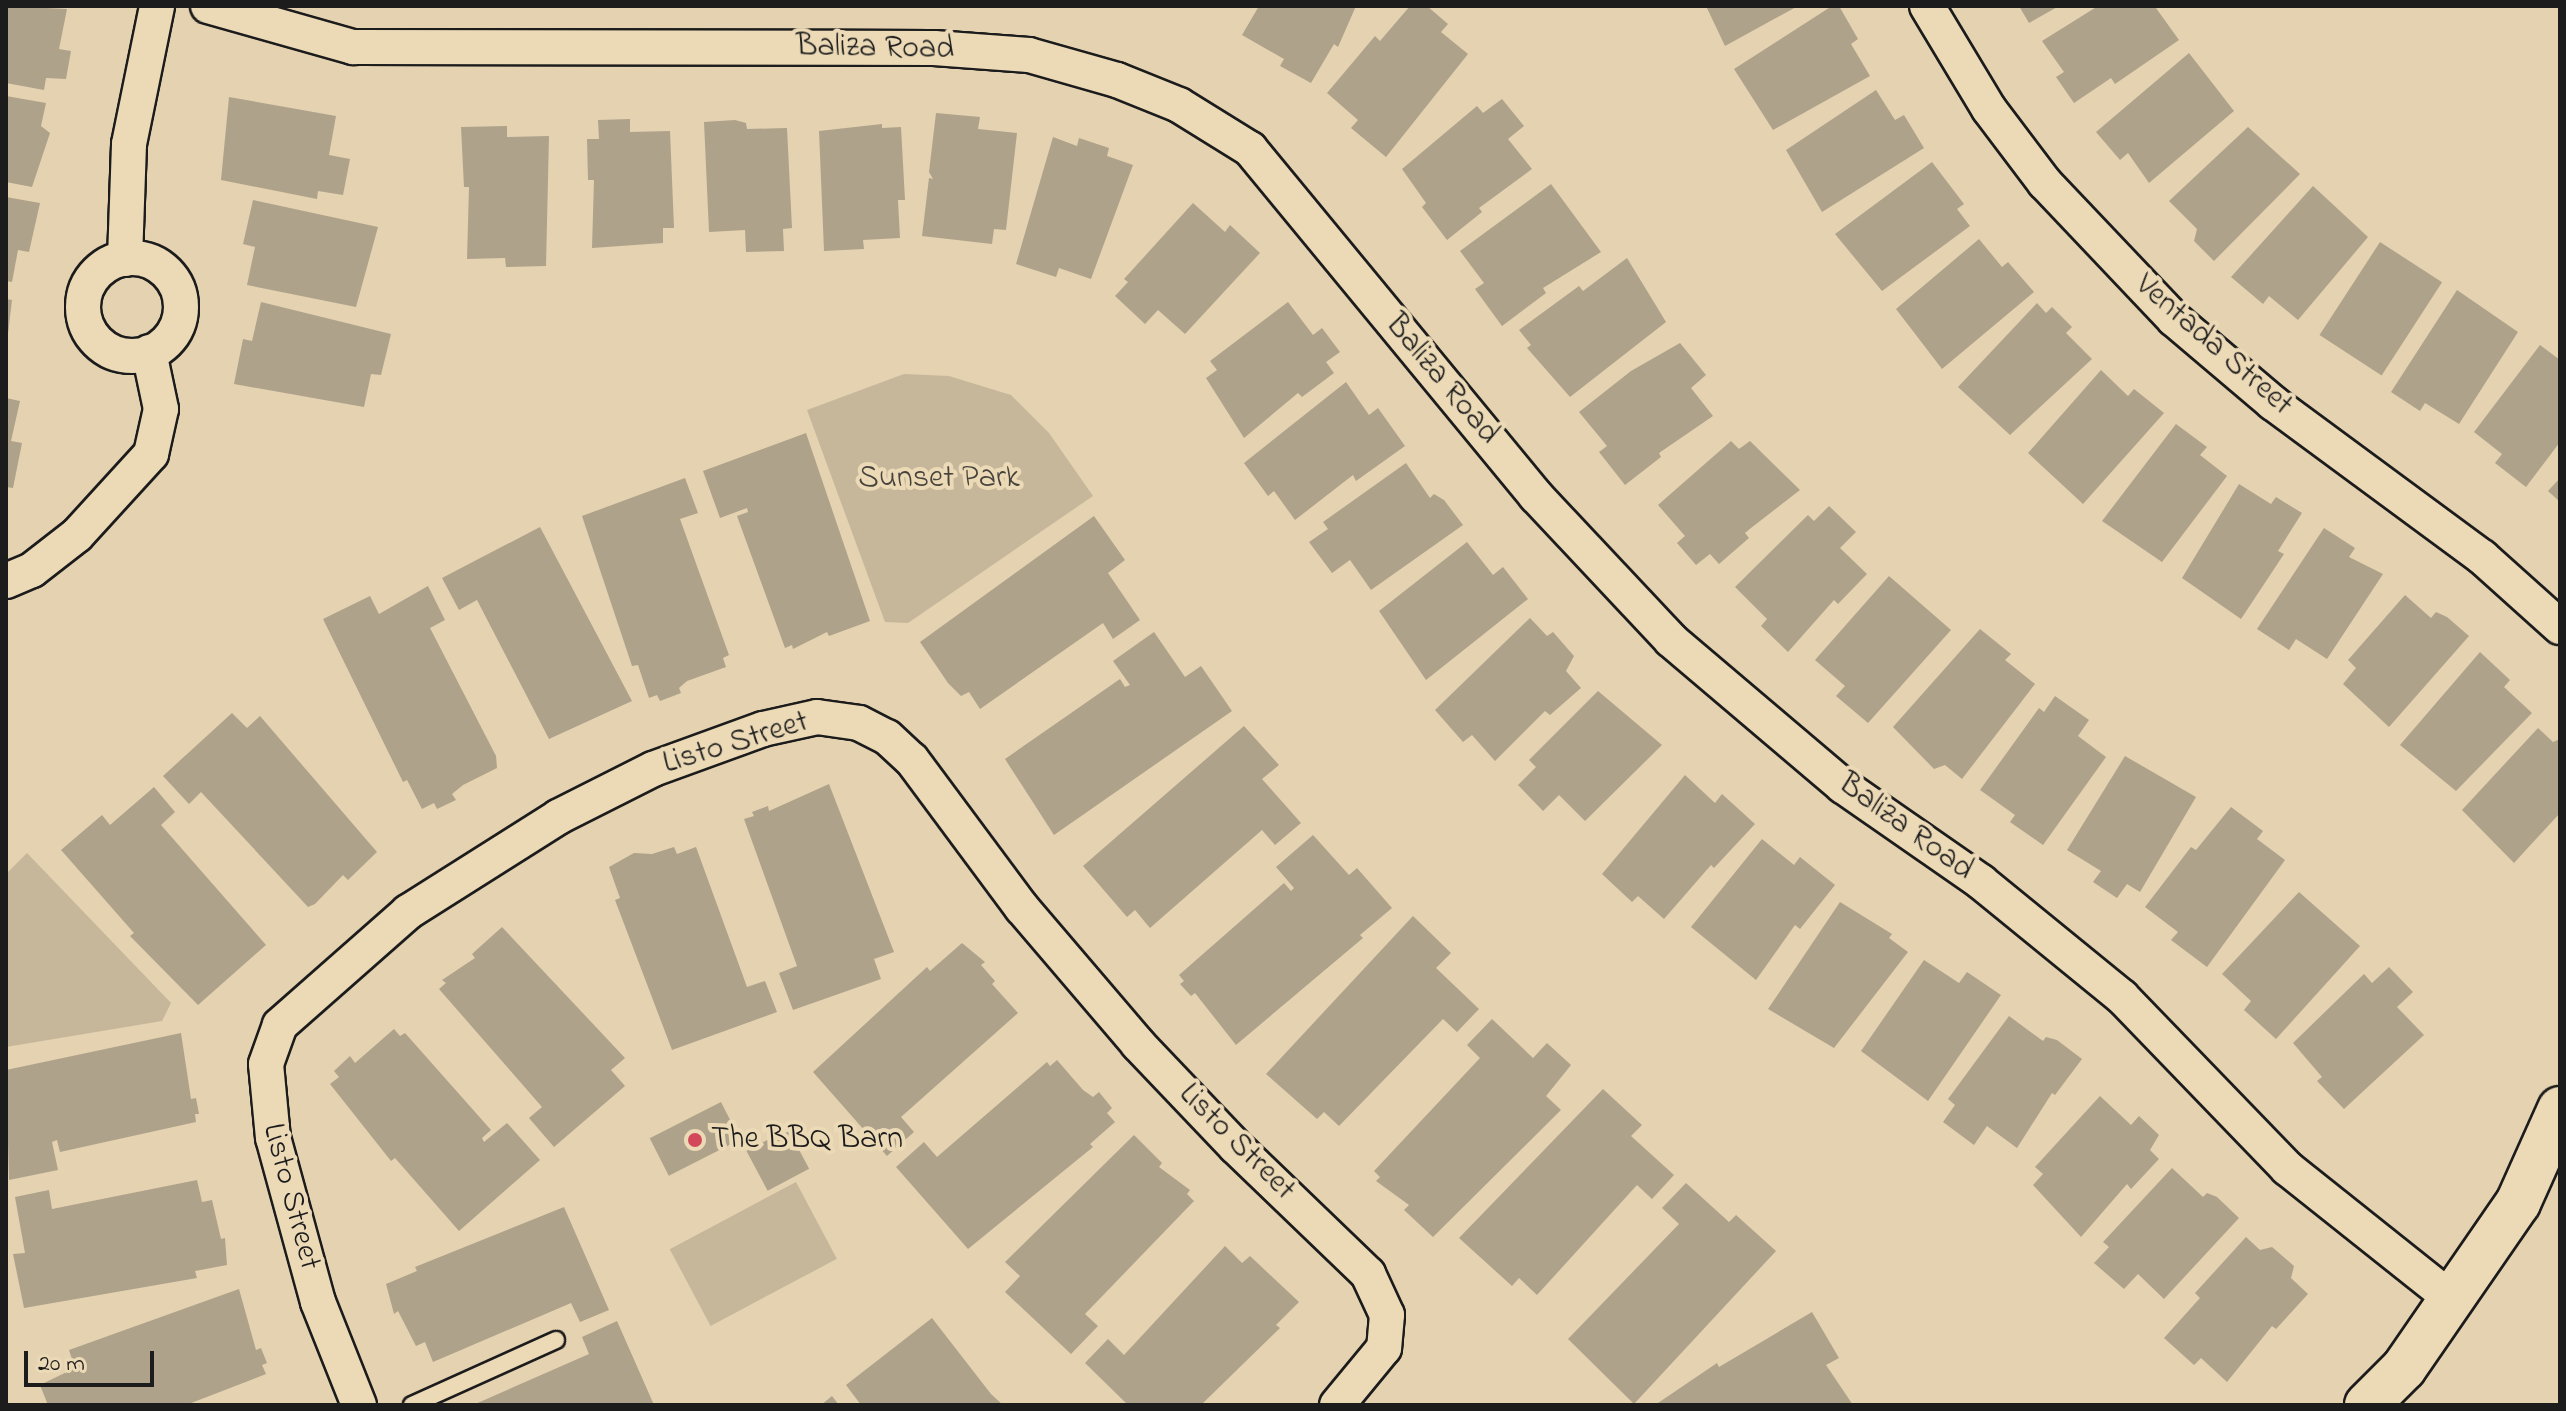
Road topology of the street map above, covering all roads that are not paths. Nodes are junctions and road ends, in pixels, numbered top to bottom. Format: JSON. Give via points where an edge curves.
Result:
{"nodes":[{"id":1,"x":157,"y":6,"type":"edge"},
{"id":2,"x":208,"y":6,"type":"edge"},
{"id":3,"x":1927,"y":6,"type":"edge"},
{"id":4,"x":125,"y":259,"type":"junction"},
{"id":5,"x":149,"y":352,"type":"junction"},
{"id":6,"x":6,"y":581,"type":"edge"},
{"id":7,"x":2560,"y":627,"type":"edge"},
{"id":8,"x":2560,"y":1109,"type":"edge"},
{"id":9,"x":2449,"y":1297,"type":"junction"},
{"id":10,"x":556,"y":1340,"type":"dead end"},
{"id":11,"x":359,"y":1405,"type":"edge"},
{"id":12,"x":412,"y":1405,"type":"edge"},
{"id":13,"x":1337,"y":1405,"type":"edge"},
{"id":14,"x":2367,"y":1405,"type":"edge"}],
"edges":[{"from":1,"to":4,"type":"street","via":[[129,144]]},
{"from":2,"to":9,"type":"street","name":"Baliza Road","via":[[353,47],[934,48],[1029,55],[1117,80],[1179,105],[1250,149],[1536,496],[1671,640],[1843,786],[1981,882],[2122,997],[2287,1168]]},
{"from":3,"to":7,"type":"street","name":"Ventada Street","via":[[1989,109],[2045,183],[2174,319],[2273,403],[2482,557]]},
{"from":4,"to":5,"type":"street","via":[[161,268],[179,293],[173,333]]},
{"from":4,"to":5,"type":"street","via":[[94,276],[84,295],[84,316],[92,335],[108,350],[128,355]]},
{"from":5,"to":6,"type":"street","via":[[161,409],[151,454],[77,535],[32,570]]},
{"from":8,"to":9,"type":"street","via":[[2518,1203]]},
{"from":9,"to":14,"type":"street","via":[[2404,1368]]},
{"from":10,"to":12,"type":"lane"},
{"from":11,"to":13,"type":"street","name":"Listo Street","via":[[318,1302],[273,1138],[266,1064],[280,1025],[408,912],[558,817],[653,769],[734,738],[817,717],[859,723],[887,737],[912,760],[1022,908],[1130,1035],[1374,1281],[1387,1315],[1384,1348]]}]}
